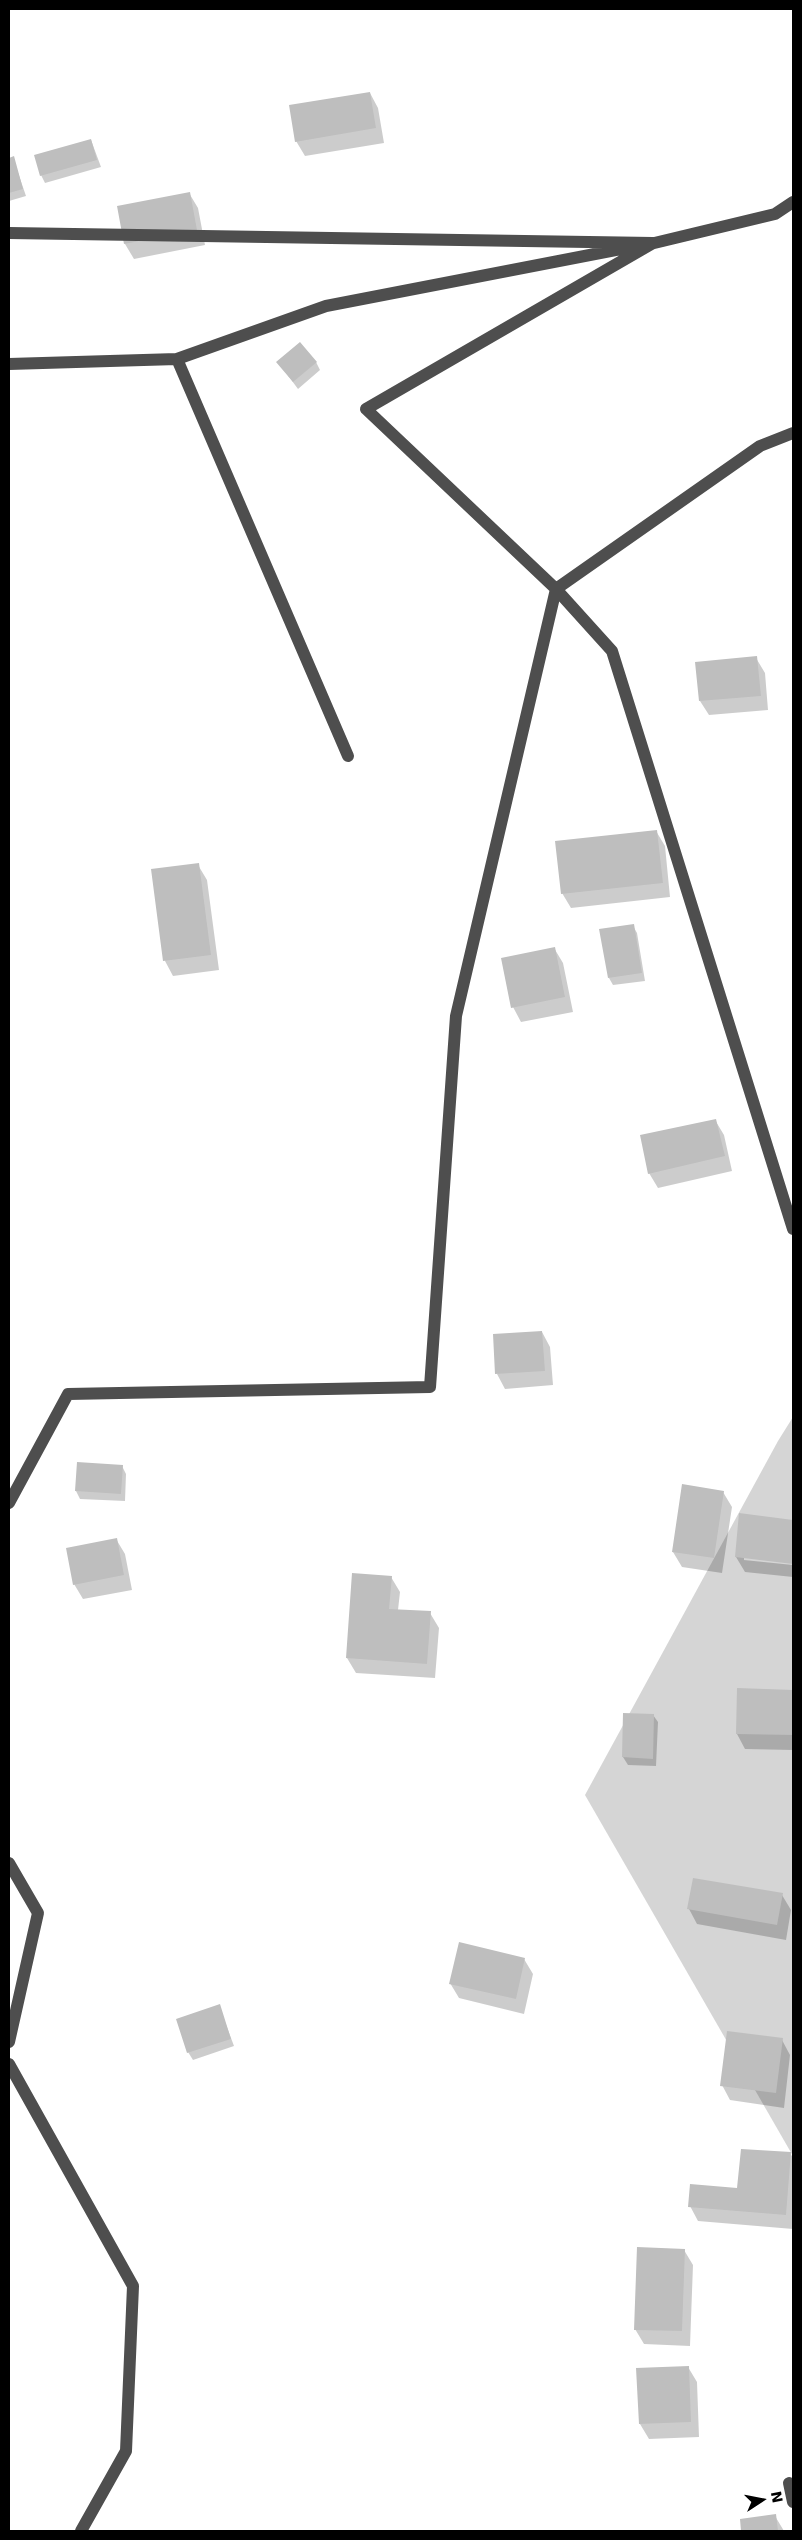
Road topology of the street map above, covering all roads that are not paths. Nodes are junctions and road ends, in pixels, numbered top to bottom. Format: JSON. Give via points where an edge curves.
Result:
{"nodes":[{"id":1,"x":793,"y":202,"type":"edge"},
{"id":2,"x":9,"y":233,"type":"edge"},
{"id":3,"x":653,"y":243,"type":"junction"},
{"id":4,"x":177,"y":359,"type":"junction"},
{"id":5,"x":9,"y":364,"type":"edge"},
{"id":6,"x":793,"y":433,"type":"edge"},
{"id":7,"x":556,"y":589,"type":"junction"},
{"id":8,"x":348,"y":756,"type":"dead end"},
{"id":9,"x":793,"y":1230,"type":"edge"},
{"id":10,"x":9,"y":1503,"type":"edge"},
{"id":11,"x":9,"y":1863,"type":"edge"},
{"id":12,"x":9,"y":2042,"type":"edge"},
{"id":13,"x":9,"y":2064,"type":"edge"},
{"id":14,"x":789,"y":2483,"type":"dead end"},
{"id":15,"x":793,"y":2502,"type":"edge"},
{"id":16,"x":81,"y":2531,"type":"edge"}],
"edges":[{"from":1,"to":3,"type":"street","via":[[775,214]]},
{"from":2,"to":3,"type":"street"},
{"from":3,"to":4,"type":"street","via":[[326,306]]},
{"from":3,"to":7,"type":"street","via":[[366,409]]},
{"from":4,"to":5,"type":"street"},
{"from":4,"to":8,"type":"street"},
{"from":6,"to":7,"type":"street","via":[[760,446]]},
{"from":7,"to":9,"type":"street","via":[[612,651]]},
{"from":7,"to":10,"type":"street","via":[[456,1016],[430,1387],[68,1394]]},
{"from":11,"to":12,"type":"street","via":[[38,1913]]},
{"from":13,"to":16,"type":"street","via":[[133,2286],[126,2451]]},
{"from":14,"to":15,"type":"street"}]}
